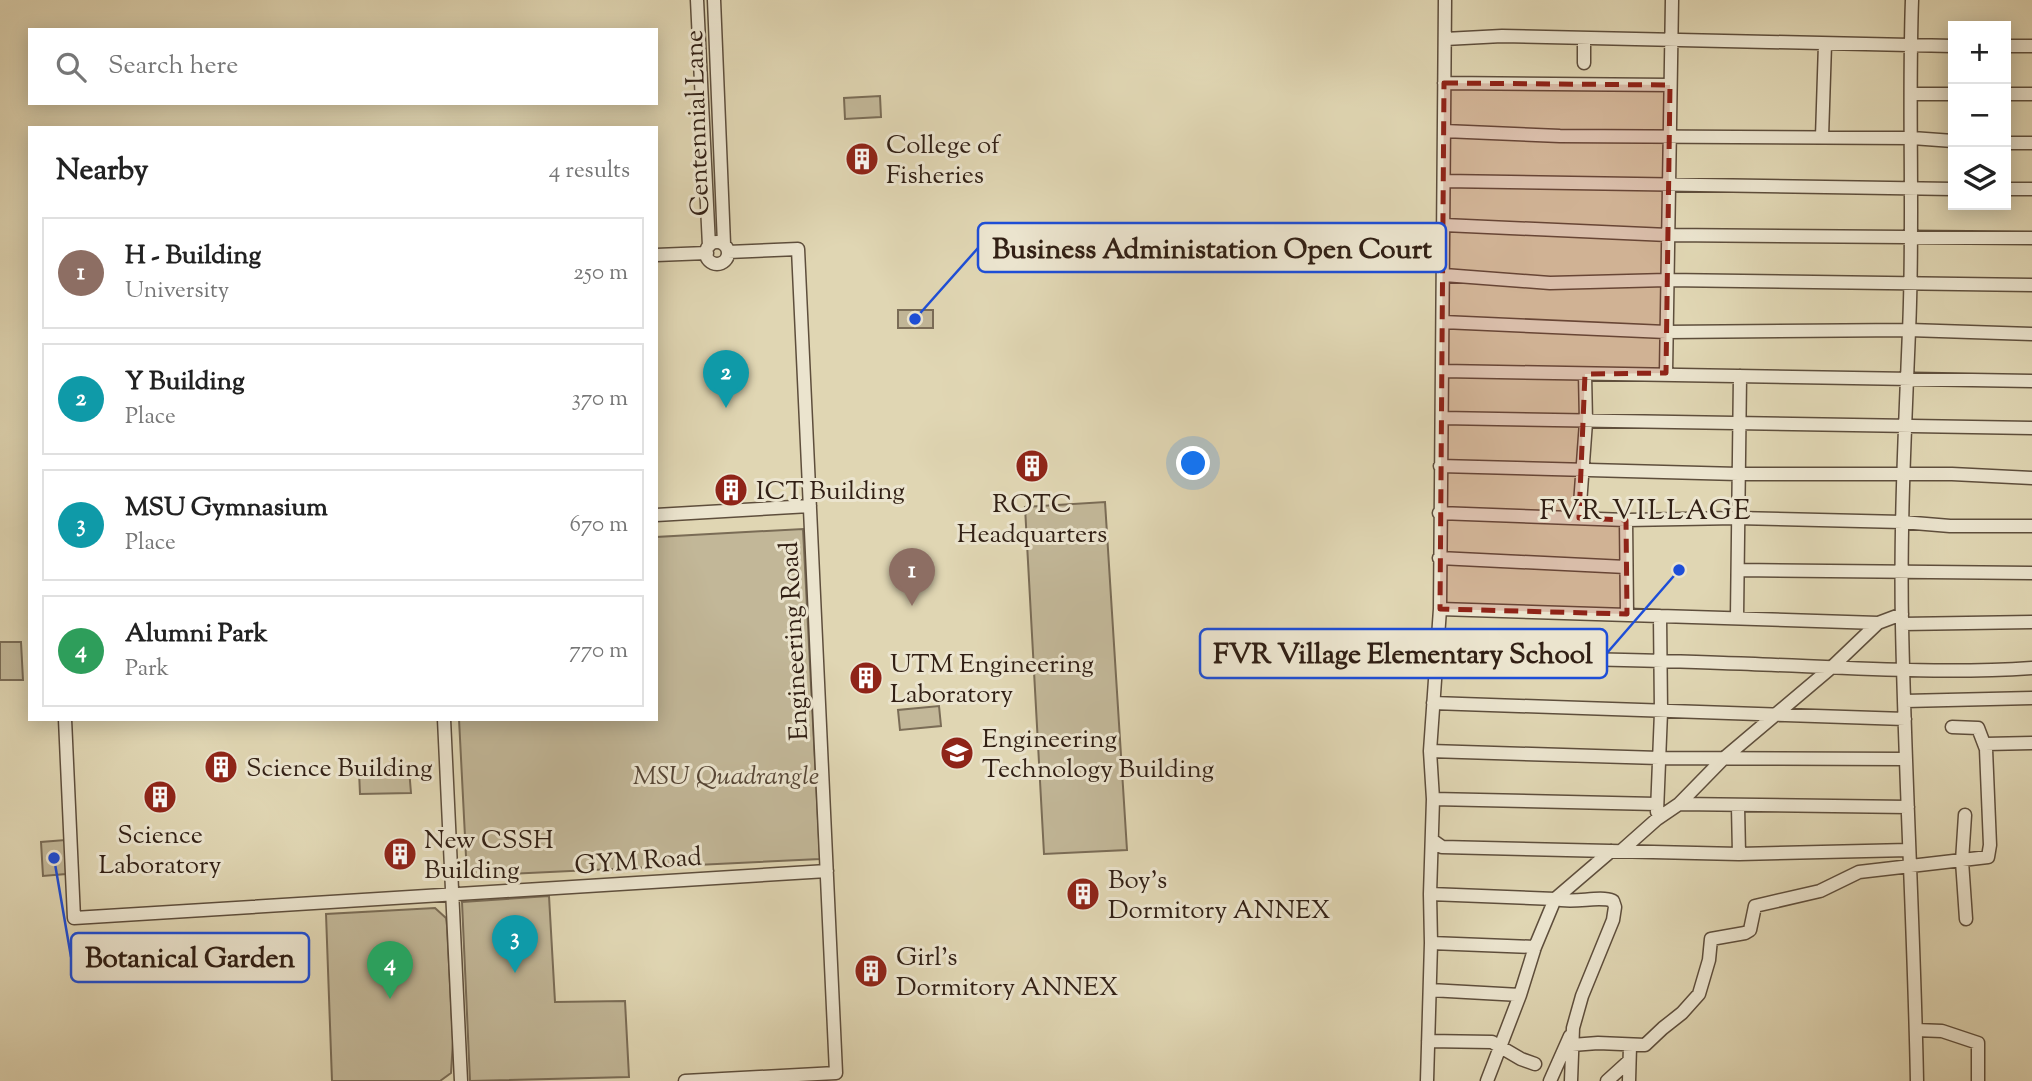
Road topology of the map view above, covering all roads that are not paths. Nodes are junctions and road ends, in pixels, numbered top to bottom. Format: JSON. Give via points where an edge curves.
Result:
{"nodes":[{"id":1,"x":697,"y":0,"type":"edge"},
{"id":2,"x":715,"y":0,"type":"edge"},
{"id":3,"x":1445,"y":0,"type":"edge"},
{"id":4,"x":1672,"y":0,"type":"edge"},
{"id":5,"x":1912,"y":0,"type":"edge"},
{"id":6,"x":715,"y":23,"type":"junction"},
{"id":7,"x":698,"y":24,"type":"junction"},
{"id":8,"x":1445,"y":39,"type":"junction"},
{"id":9,"x":1584,"y":39,"type":"junction"},
{"id":10,"x":1671,"y":39,"type":"junction"},
{"id":11,"x":1825,"y":44,"type":"junction"},
{"id":12,"x":1910,"y":45,"type":"junction"},
{"id":13,"x":1948,"y":46,"type":"edge"},
{"id":14,"x":2011,"y":46,"type":"edge"},
{"id":15,"x":2032,"y":46,"type":"edge"},
{"id":16,"x":1584,"y":63,"type":"dead end"},
{"id":17,"x":1444,"y":83,"type":"junction"},
{"id":18,"x":1670,"y":85,"type":"junction"},
{"id":19,"x":1912,"y":94,"type":"junction"},
{"id":20,"x":1948,"y":94,"type":"edge"},
{"id":21,"x":2011,"y":94,"type":"edge"},
{"id":22,"x":2032,"y":94,"type":"edge"},
{"id":23,"x":701,"y":99,"type":"junction"},
{"id":24,"x":718,"y":99,"type":"junction"},
{"id":25,"x":1444,"y":131,"type":"junction"},
{"id":26,"x":1669,"y":136,"type":"junction"},
{"id":27,"x":1822,"y":138,"type":"junction"},
{"id":28,"x":1912,"y":138,"type":"junction"},
{"id":29,"x":1948,"y":141,"type":"edge"},
{"id":30,"x":2011,"y":143,"type":"edge"},
{"id":31,"x":2032,"y":143,"type":"edge"},
{"id":32,"x":721,"y":167,"type":"junction"},
{"id":33,"x":704,"y":168,"type":"junction"},
{"id":34,"x":1444,"y":181,"type":"junction"},
{"id":35,"x":1669,"y":184,"type":"junction"},
{"id":36,"x":1911,"y":189,"type":"junction"},
{"id":37,"x":1948,"y":189,"type":"edge"},
{"id":38,"x":2011,"y":189,"type":"edge"},
{"id":39,"x":2032,"y":189,"type":"edge"},
{"id":40,"x":1444,"y":225,"type":"junction"},
{"id":41,"x":1668,"y":235,"type":"junction"},
{"id":42,"x":1911,"y":236,"type":"junction"},
{"id":43,"x":2032,"y":238,"type":"edge"},
{"id":44,"x":726,"y":248,"type":"junction"},
{"id":45,"x":708,"y":250,"type":"junction"},
{"id":46,"x":658,"y":254,"type":"edge"},
{"id":47,"x":1444,"y":275,"type":"junction"},
{"id":48,"x":1667,"y":281,"type":"junction"},
{"id":49,"x":1909,"y":284,"type":"junction"},
{"id":50,"x":2032,"y":285,"type":"edge"},
{"id":51,"x":1443,"y":322,"type":"junction"},
{"id":52,"x":1909,"y":330,"type":"junction"},
{"id":53,"x":1666,"y":332,"type":"junction"},
{"id":54,"x":2032,"y":334,"type":"edge"},
{"id":55,"x":1443,"y":371,"type":"junction"},
{"id":56,"x":1665,"y":373,"type":"junction"},
{"id":57,"x":1585,"y":374,"type":"junction"},
{"id":58,"x":1740,"y":376,"type":"junction"},
{"id":59,"x":1906,"y":379,"type":"junction"},
{"id":60,"x":2032,"y":381,"type":"edge"},
{"id":61,"x":1442,"y":418,"type":"junction"},
{"id":62,"x":1586,"y":422,"type":"junction"},
{"id":63,"x":1738,"y":424,"type":"junction"},
{"id":64,"x":1905,"y":425,"type":"junction"},
{"id":65,"x":2032,"y":428,"type":"edge"},
{"id":66,"x":1440,"y":466,"type":"junction"},
{"id":67,"x":1584,"y":469,"type":"junction"},
{"id":68,"x":1738,"y":474,"type":"junction"},
{"id":69,"x":1902,"y":474,"type":"junction"},
{"id":70,"x":2032,"y":478,"type":"edge"},
{"id":71,"x":810,"y":506,"type":"junction"},
{"id":72,"x":1439,"y":513,"type":"junction"},
{"id":73,"x":658,"y":515,"type":"edge"},
{"id":74,"x":1579,"y":518,"type":"junction"},
{"id":75,"x":1736,"y":518,"type":"junction"},
{"id":76,"x":1626,"y":520,"type":"junction"},
{"id":77,"x":1902,"y":522,"type":"junction"},
{"id":78,"x":2032,"y":526,"type":"edge"},
{"id":79,"x":1439,"y":558,"type":"junction"},
{"id":80,"x":1626,"y":567,"type":"junction"},
{"id":81,"x":1738,"y":570,"type":"junction"},
{"id":82,"x":1903,"y":571,"type":"junction"},
{"id":83,"x":2032,"y":573,"type":"edge"},
{"id":84,"x":1440,"y":609,"type":"junction"},
{"id":85,"x":1627,"y":614,"type":"junction"},
{"id":86,"x":1660,"y":616,"type":"junction"},
{"id":87,"x":1737,"y":617,"type":"junction"},
{"id":88,"x":1902,"y":619,"type":"junction"},
{"id":89,"x":2032,"y":622,"type":"edge"},
{"id":90,"x":1878,"y":623,"type":"junction"},
{"id":91,"x":1436,"y":655,"type":"junction"},
{"id":92,"x":1660,"y":660,"type":"junction"},
{"id":93,"x":1832,"y":667,"type":"junction"},
{"id":94,"x":2032,"y":668,"type":"edge"},
{"id":95,"x":1903,"y":670,"type":"junction"},
{"id":96,"x":2032,"y":698,"type":"edge"},
{"id":97,"x":1905,"y":701,"type":"junction"},
{"id":98,"x":1433,"y":703,"type":"junction"},
{"id":99,"x":1661,"y":712,"type":"junction"},
{"id":100,"x":1776,"y":713,"type":"junction"},
{"id":101,"x":1905,"y":719,"type":"junction"},
{"id":102,"x":65,"y":721,"type":"edge"},
{"id":103,"x":444,"y":721,"type":"edge"},
{"id":104,"x":1952,"y":727,"type":"dead end"},
{"id":105,"x":2032,"y":743,"type":"edge"},
{"id":106,"x":1986,"y":744,"type":"junction"},
{"id":107,"x":1430,"y":751,"type":"junction"},
{"id":108,"x":1659,"y":758,"type":"junction"},
{"id":109,"x":1723,"y":759,"type":"junction"},
{"id":110,"x":1906,"y":759,"type":"junction"},
{"id":111,"x":1433,"y":799,"type":"junction"},
{"id":112,"x":1657,"y":804,"type":"junction"},
{"id":113,"x":1679,"y":804,"type":"junction"},
{"id":114,"x":1738,"y":806,"type":"junction"},
{"id":115,"x":1908,"y":807,"type":"junction"},
{"id":116,"x":1965,"y":815,"type":"dead end"},
{"id":117,"x":1657,"y":819,"type":"junction"},
{"id":118,"x":1435,"y":847,"type":"junction"},
{"id":119,"x":1909,"y":850,"type":"junction"},
{"id":120,"x":1616,"y":851,"type":"junction"},
{"id":121,"x":1739,"y":854,"type":"junction"},
{"id":122,"x":1962,"y":861,"type":"junction"},
{"id":123,"x":1910,"y":867,"type":"junction"},
{"id":124,"x":827,"y":872,"type":"junction"},
{"id":125,"x":453,"y":894,"type":"junction"},
{"id":126,"x":1430,"y":894,"type":"junction"},
{"id":127,"x":1555,"y":899,"type":"junction"},
{"id":128,"x":1966,"y":919,"type":"dead end"},
{"id":129,"x":1431,"y":943,"type":"junction"},
{"id":130,"x":1535,"y":947,"type":"junction"},
{"id":131,"x":1430,"y":990,"type":"junction"},
{"id":132,"x":1520,"y":995,"type":"junction"},
{"id":133,"x":1916,"y":1030,"type":"junction"},
{"id":134,"x":1572,"y":1039,"type":"junction"},
{"id":135,"x":1428,"y":1041,"type":"junction"},
{"id":136,"x":1500,"y":1045,"type":"junction"},
{"id":137,"x":1646,"y":1045,"type":"junction"},
{"id":138,"x":1630,"y":1046,"type":"junction"},
{"id":139,"x":1535,"y":1064,"type":"dead end"},
{"id":140,"x":1629,"y":1070,"type":"edge"},
{"id":141,"x":707,"y":1080,"type":"edge"},
{"id":142,"x":461,"y":1081,"type":"edge"},
{"id":143,"x":685,"y":1081,"type":"edge"},
{"id":144,"x":1427,"y":1081,"type":"edge"},
{"id":145,"x":1487,"y":1081,"type":"edge"},
{"id":146,"x":1550,"y":1081,"type":"edge"},
{"id":147,"x":1571,"y":1081,"type":"edge"},
{"id":148,"x":1607,"y":1081,"type":"edge"},
{"id":149,"x":1917,"y":1081,"type":"edge"},
{"id":150,"x":1978,"y":1081,"type":"edge"}],
"edges":[{"from":1,"to":7,"type":"street","name":"Centennial Lane"},
{"from":2,"to":6,"type":"street","name":"Centennial Lane"},
{"from":3,"to":8,"type":"street"},
{"from":4,"to":10,"type":"street"},
{"from":5,"to":12,"type":"street"},
{"from":6,"to":7,"type":"street"},
{"from":6,"to":24,"type":"street","name":"Centennial Lane"},
{"from":7,"to":23,"type":"street","name":"Centennial Lane"},
{"from":8,"to":9,"type":"street"},
{"from":8,"to":17,"type":"street"},
{"from":9,"to":10,"type":"street"},
{"from":9,"to":16,"type":"street"},
{"from":10,"to":11,"type":"street"},
{"from":10,"to":18,"type":"street"},
{"from":11,"to":12,"type":"street"},
{"from":11,"to":27,"type":"street"},
{"from":12,"to":13,"type":"street"},
{"from":12,"to":19,"type":"street"},
{"from":14,"to":15,"type":"street"},
{"from":17,"to":18,"type":"street"},
{"from":17,"to":25,"type":"street"},
{"from":18,"to":26,"type":"street"},
{"from":19,"to":20,"type":"street"},
{"from":19,"to":28,"type":"street"},
{"from":21,"to":22,"type":"street"},
{"from":23,"to":24,"type":"street"},
{"from":23,"to":33,"type":"street","name":"Centennial Lane"},
{"from":24,"to":32,"type":"street","name":"Centennial Lane"},
{"from":25,"to":26,"type":"street"},
{"from":25,"to":34,"type":"street"},
{"from":26,"to":27,"type":"street"},
{"from":26,"to":35,"type":"street"},
{"from":27,"to":28,"type":"street"},
{"from":28,"to":29,"type":"street"},
{"from":28,"to":36,"type":"street"},
{"from":30,"to":31,"type":"street"},
{"from":32,"to":33,"type":"street"},
{"from":32,"to":44,"type":"street","name":"Centennial Lane"},
{"from":33,"to":45,"type":"street","name":"Centennial Lane"},
{"from":34,"to":35,"type":"street"},
{"from":34,"to":40,"type":"street"},
{"from":35,"to":36,"type":"street"},
{"from":35,"to":41,"type":"street"},
{"from":36,"to":37,"type":"street"},
{"from":36,"to":42,"type":"street"},
{"from":38,"to":39,"type":"street"},
{"from":40,"to":41,"type":"street"},
{"from":40,"to":47,"type":"street"},
{"from":41,"to":42,"type":"street"},
{"from":41,"to":48,"type":"street"},
{"from":42,"to":43,"type":"street"},
{"from":42,"to":49,"type":"street"},
{"from":44,"to":45,"type":"street","via":[[718,242]]},
{"from":44,"to":45,"type":"street","via":[[720,263],[710,261]]},
{"from":44,"to":71,"type":"street","name":"Engineering Road","via":[[798,249]]},
{"from":45,"to":46,"type":"street"},
{"from":47,"to":48,"type":"street","via":[[1550,283]]},
{"from":47,"to":51,"type":"street"},
{"from":48,"to":49,"type":"street"},
{"from":48,"to":53,"type":"street"},
{"from":49,"to":50,"type":"street"},
{"from":49,"to":52,"type":"street"},
{"from":51,"to":53,"type":"street"},
{"from":51,"to":55,"type":"street"},
{"from":52,"to":53,"type":"street"},
{"from":52,"to":54,"type":"street"},
{"from":52,"to":59,"type":"street"},
{"from":53,"to":56,"type":"street"},
{"from":55,"to":57,"type":"street"},
{"from":55,"to":61,"type":"street"},
{"from":56,"to":57,"type":"street"},
{"from":56,"to":58,"type":"street"},
{"from":57,"to":62,"type":"street"},
{"from":58,"to":59,"type":"street"},
{"from":58,"to":63,"type":"street"},
{"from":59,"to":60,"type":"street"},
{"from":59,"to":64,"type":"street"},
{"from":61,"to":62,"type":"street"},
{"from":61,"to":66,"type":"street"},
{"from":62,"to":63,"type":"street"},
{"from":62,"to":67,"type":"street"},
{"from":63,"to":64,"type":"street"},
{"from":63,"to":68,"type":"street"},
{"from":64,"to":65,"type":"street"},
{"from":64,"to":69,"type":"street"},
{"from":66,"to":67,"type":"street"},
{"from":66,"to":72,"type":"street"},
{"from":67,"to":68,"type":"street"},
{"from":67,"to":74,"type":"street"},
{"from":68,"to":69,"type":"street"},
{"from":68,"to":75,"type":"street"},
{"from":69,"to":70,"type":"street"},
{"from":69,"to":77,"type":"street"},
{"from":71,"to":73,"type":"street"},
{"from":71,"to":124,"type":"street","name":"Engineering Road"},
{"from":72,"to":74,"type":"street"},
{"from":72,"to":79,"type":"street"},
{"from":74,"to":76,"type":"street"},
{"from":75,"to":76,"type":"street"},
{"from":75,"to":77,"type":"street"},
{"from":75,"to":81,"type":"street"},
{"from":76,"to":80,"type":"street"},
{"from":77,"to":78,"type":"street"},
{"from":77,"to":82,"type":"street"},
{"from":79,"to":80,"type":"street"},
{"from":79,"to":84,"type":"street"},
{"from":80,"to":85,"type":"street"},
{"from":81,"to":82,"type":"street"},
{"from":81,"to":87,"type":"street"},
{"from":82,"to":83,"type":"street"},
{"from":82,"to":88,"type":"street"},
{"from":84,"to":85,"type":"street"},
{"from":84,"to":91,"type":"street"},
{"from":85,"to":86,"type":"street"},
{"from":86,"to":87,"type":"street"},
{"from":86,"to":92,"type":"street"},
{"from":87,"to":90,"type":"street"},
{"from":88,"to":89,"type":"street"},
{"from":88,"to":90,"type":"street"},
{"from":88,"to":95,"type":"street"},
{"from":90,"to":93,"type":"street"},
{"from":91,"to":92,"type":"street"},
{"from":91,"to":98,"type":"street"},
{"from":92,"to":93,"type":"street"},
{"from":92,"to":99,"type":"street"},
{"from":93,"to":95,"type":"street"},
{"from":93,"to":100,"type":"street"},
{"from":94,"to":95,"type":"street"},
{"from":95,"to":97,"type":"street"},
{"from":96,"to":97,"type":"street"},
{"from":97,"to":101,"type":"street"},
{"from":98,"to":99,"type":"street"},
{"from":98,"to":107,"type":"street"},
{"from":99,"to":100,"type":"street"},
{"from":99,"to":108,"type":"street"},
{"from":100,"to":101,"type":"street"},
{"from":100,"to":109,"type":"street"},
{"from":101,"to":110,"type":"street"},
{"from":102,"to":125,"type":"street","name":"GYM Road","via":[[74,918]]},
{"from":103,"to":125,"type":"street"},
{"from":104,"to":106,"type":"street","via":[[1978,728]]},
{"from":105,"to":106,"type":"street"},
{"from":106,"to":122,"type":"street","via":[[1990,853],[1985,859]]},
{"from":107,"to":108,"type":"street"},
{"from":107,"to":111,"type":"street"},
{"from":108,"to":109,"type":"street"},
{"from":108,"to":112,"type":"street"},
{"from":109,"to":110,"type":"street"},
{"from":109,"to":113,"type":"street"},
{"from":110,"to":115,"type":"street"},
{"from":111,"to":112,"type":"street"},
{"from":111,"to":118,"type":"street"},
{"from":112,"to":117,"type":"street"},
{"from":113,"to":114,"type":"street"},
{"from":113,"to":117,"type":"street"},
{"from":114,"to":115,"type":"street"},
{"from":114,"to":121,"type":"street"},
{"from":115,"to":119,"type":"street"},
{"from":116,"to":122,"type":"street"},
{"from":117,"to":120,"type":"street"},
{"from":118,"to":120,"type":"street"},
{"from":118,"to":126,"type":"street"},
{"from":119,"to":121,"type":"street"},
{"from":119,"to":123,"type":"street"},
{"from":120,"to":121,"type":"street"},
{"from":120,"to":127,"type":"street"},
{"from":122,"to":123,"type":"street"},
{"from":122,"to":128,"type":"street"},
{"from":123,"to":133,"type":"street"},
{"from":123,"to":137,"type":"street","via":[[1859,872],[1820,891],[1755,905],[1750,930],[1728,936],[1709,960],[1696,999]]},
{"from":124,"to":125,"type":"street","name":"GYM Road"},
{"from":124,"to":141,"type":"street","name":"Engineering Road","via":[[836,1073]]},
{"from":125,"to":142,"type":"street"},
{"from":126,"to":127,"type":"street"},
{"from":126,"to":129,"type":"street"},
{"from":127,"to":130,"type":"street"},
{"from":127,"to":134,"type":"street","via":[[1606,898],[1615,906],[1582,996]]},
{"from":129,"to":130,"type":"street"},
{"from":129,"to":131,"type":"street"},
{"from":130,"to":132,"type":"street"},
{"from":131,"to":132,"type":"street"},
{"from":131,"to":135,"type":"street"},
{"from":132,"to":136,"type":"street"},
{"from":133,"to":149,"type":"street"},
{"from":133,"to":150,"type":"street","via":[[1942,1031],[1978,1043]]},
{"from":134,"to":138,"type":"street"},
{"from":134,"to":146,"type":"street","via":[[1567,1040]]},
{"from":134,"to":147,"type":"street"},
{"from":135,"to":136,"type":"street"},
{"from":135,"to":144,"type":"street"},
{"from":136,"to":139,"type":"street"},
{"from":136,"to":145,"type":"street"},
{"from":137,"to":138,"type":"street"},
{"from":137,"to":140,"type":"street"},
{"from":138,"to":140,"type":"street"},
{"from":140,"to":148,"type":"street"},
{"from":141,"to":143,"type":"street"}]}
